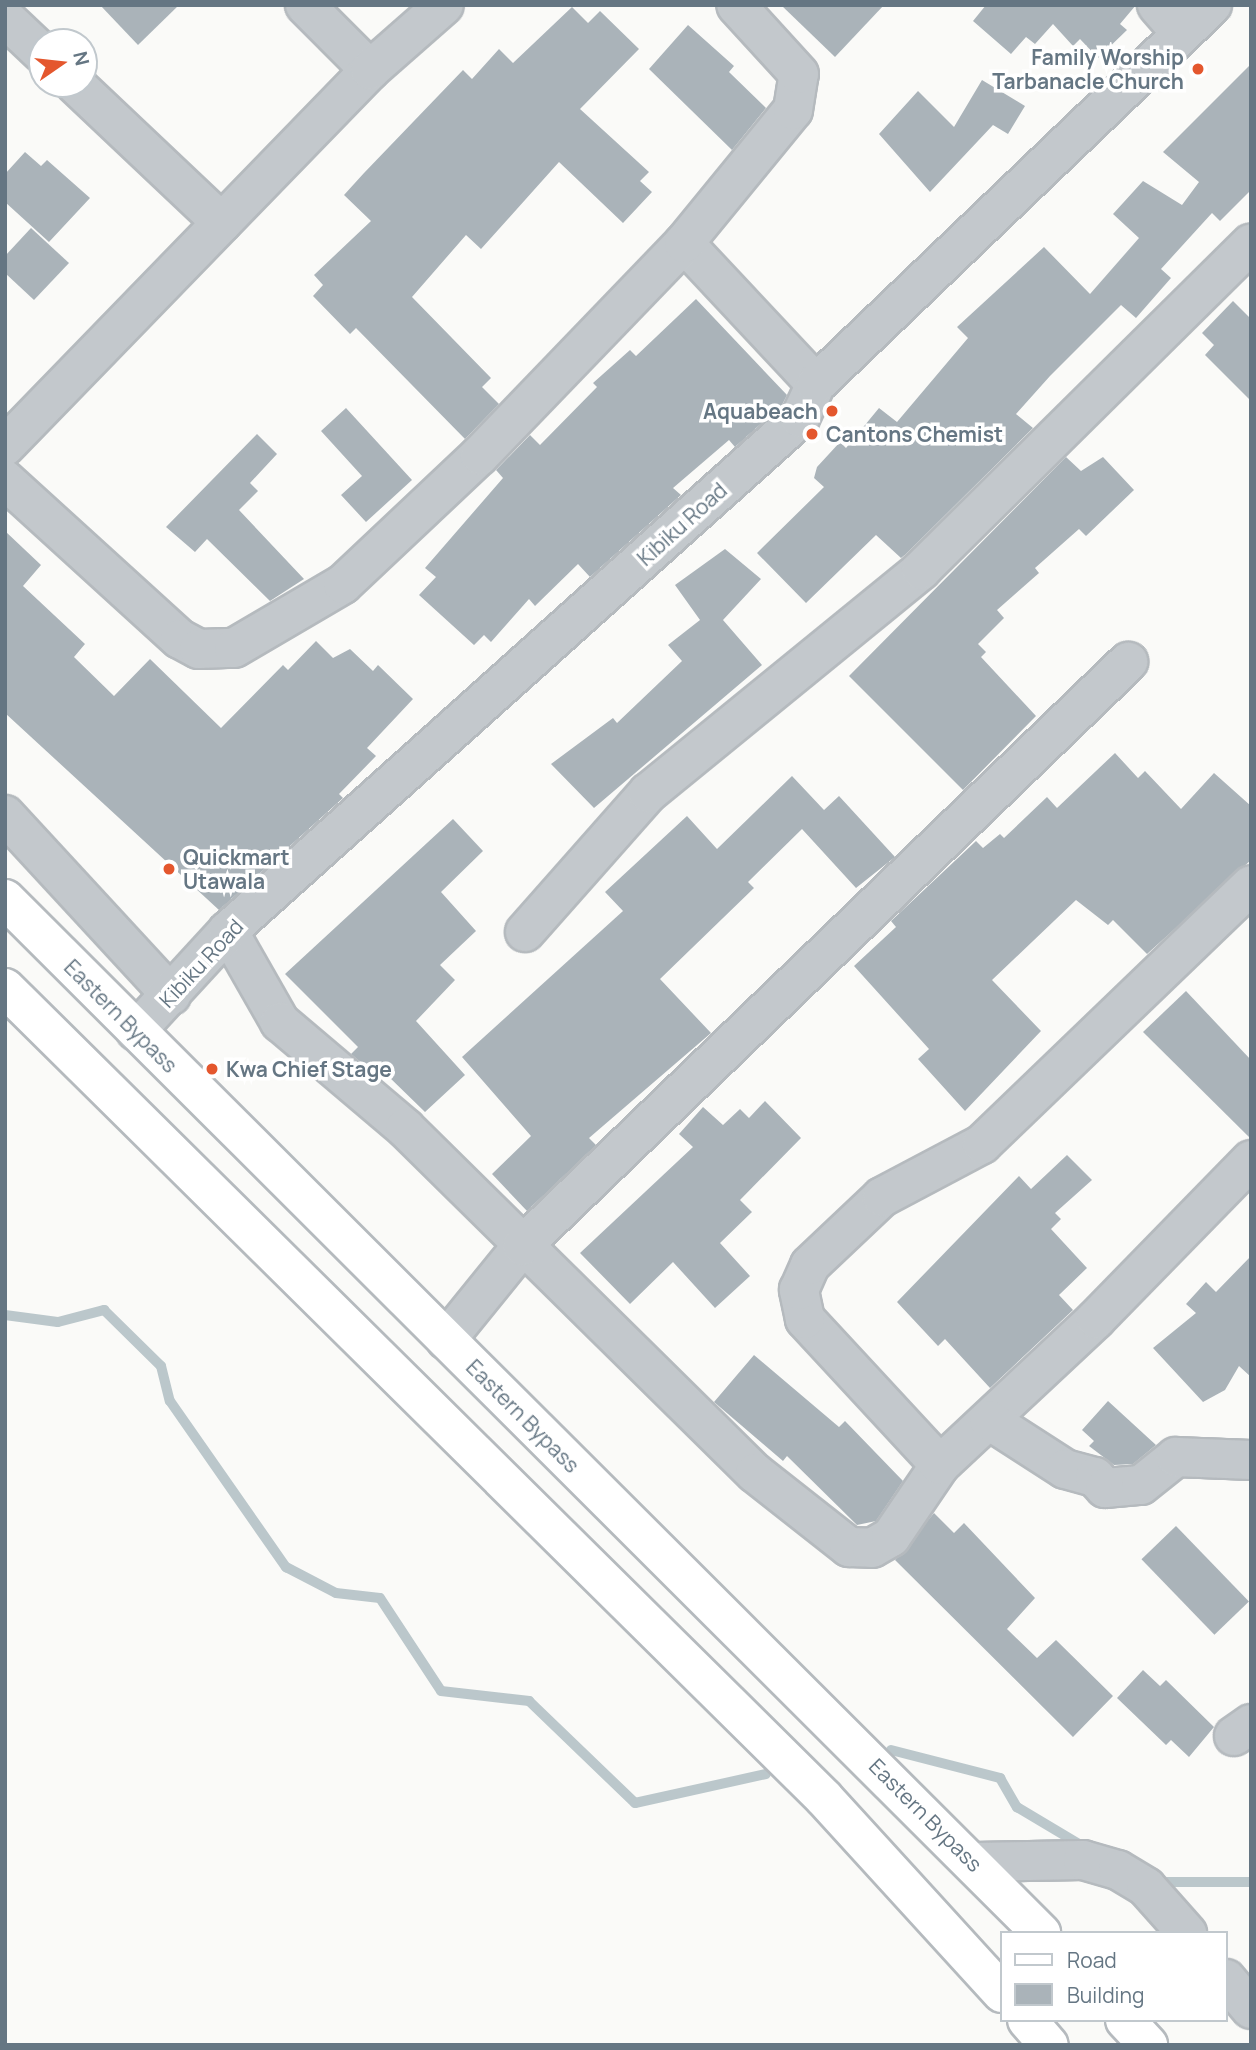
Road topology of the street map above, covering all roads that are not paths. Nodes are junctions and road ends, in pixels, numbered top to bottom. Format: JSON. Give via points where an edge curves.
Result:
{"nodes":[{"id":1,"x":305,"y":5,"type":"edge"},
{"id":2,"x":444,"y":5,"type":"edge"},
{"id":3,"x":736,"y":5,"type":"edge"},
{"id":4,"x":1212,"y":5,"type":"edge"},
{"id":5,"x":5,"y":18,"type":"edge"},
{"id":6,"x":1169,"y":18,"type":"edge"},
{"id":7,"x":28,"y":40,"type":"edge"},
{"id":8,"x":370,"y":70,"type":"junction"},
{"id":9,"x":90,"y":98,"type":"edge"},
{"id":10,"x":222,"y":223,"type":"junction"},
{"id":11,"x":684,"y":243,"type":"junction"},
{"id":12,"x":1251,"y":244,"type":"edge"},
{"id":13,"x":816,"y":384,"type":"junction"},
{"id":14,"x":5,"y":446,"type":"edge"},
{"id":15,"x":5,"y":480,"type":"edge"},
{"id":16,"x":1128,"y":662,"type":"dead end"},
{"id":17,"x":5,"y":815,"type":"edge"},
{"id":18,"x":1251,"y":885,"type":"edge"},
{"id":19,"x":5,"y":899,"type":"edge"},
{"id":20,"x":229,"y":932,"type":"junction"},
{"id":21,"x":525,"y":932,"type":"dead end"},
{"id":22,"x":5,"y":988,"type":"edge"},
{"id":23,"x":171,"y":996,"type":"junction"},
{"id":24,"x":136,"y":1031,"type":"junction"},
{"id":25,"x":1251,"y":1160,"type":"edge"},
{"id":26,"x":522,"y":1246,"type":"junction"},
{"id":27,"x":446,"y":1340,"type":"junction"},
{"id":28,"x":989,"y":1420,"type":"junction"},
{"id":29,"x":1251,"y":1460,"type":"edge"},
{"id":30,"x":940,"y":1465,"type":"junction"},
{"id":31,"x":974,"y":1862,"type":"junction"},
{"id":32,"x":1039,"y":1931,"type":"edge"},
{"id":33,"x":1185,"y":1931,"type":"edge"},
{"id":34,"x":1228,"y":1981,"type":"edge"},
{"id":35,"x":1000,"y":1991,"type":"edge"},
{"id":36,"x":1251,"y":2009,"type":"edge"},
{"id":37,"x":1029,"y":2022,"type":"edge"},
{"id":38,"x":1127,"y":2022,"type":"edge"},
{"id":39,"x":1049,"y":2045,"type":"edge"},
{"id":40,"x":1148,"y":2045,"type":"edge"}],
"edges":[{"from":1,"to":8,"type":"street"},
{"from":2,"to":8,"type":"street"},
{"from":3,"to":11,"type":"street","via":[[790,58],[800,94]]},
{"from":4,"to":6,"type":"street","name":"Kibiku Road"},
{"from":5,"to":7,"type":"street"},
{"from":6,"to":13,"type":"street","name":"Kibiku Road"},
{"from":8,"to":10,"type":"street"},
{"from":9,"to":10,"type":"street"},
{"from":10,"to":14,"type":"street"},
{"from":11,"to":13,"type":"street"},
{"from":11,"to":15,"type":"street","via":[[480,456],[343,584],[234,648],[218,652],[180,639]]},
{"from":12,"to":21,"type":"street","via":[[921,570],[648,793]]},
{"from":13,"to":20,"type":"street","name":"Kibiku Road","via":[[800,418]]},
{"from":16,"to":26,"type":"street"},
{"from":17,"to":23,"type":"street"},
{"from":18,"to":30,"type":"street","via":[[982,1144],[882,1197],[810,1265],[799,1290],[805,1320]]},
{"from":19,"to":24,"type":"main road","name":"Eastern Bypass"},
{"from":20,"to":23,"type":"street","name":"Kibiku Road"},
{"from":20,"to":26,"type":"street","via":[[280,1022],[405,1128]]},
{"from":22,"to":35,"type":"main road","via":[[779,1752]]},
{"from":23,"to":24,"type":"street","name":"Kibiku Road"},
{"from":24,"to":27,"type":"main road","name":"Eastern Bypass"},
{"from":25,"to":28,"type":"street"},
{"from":26,"to":27,"type":"street"},
{"from":26,"to":30,"type":"street","via":[[755,1473],[849,1546],[872,1548],[891,1536]]},
{"from":27,"to":31,"type":"main road","name":"Eastern Bypass"},
{"from":28,"to":29,"type":"street","via":[[1065,1469],[1096,1477],[1105,1488],[1141,1485],[1176,1457]]},
{"from":28,"to":30,"type":"street"},
{"from":31,"to":32,"type":"main road","name":"Eastern Bypass"},
{"from":31,"to":33,"type":"street","via":[[1083,1860],[1118,1870],[1146,1887]]},
{"from":34,"to":36,"type":"street"},
{"from":37,"to":39,"type":"main road"},
{"from":38,"to":40,"type":"main road"}]}
